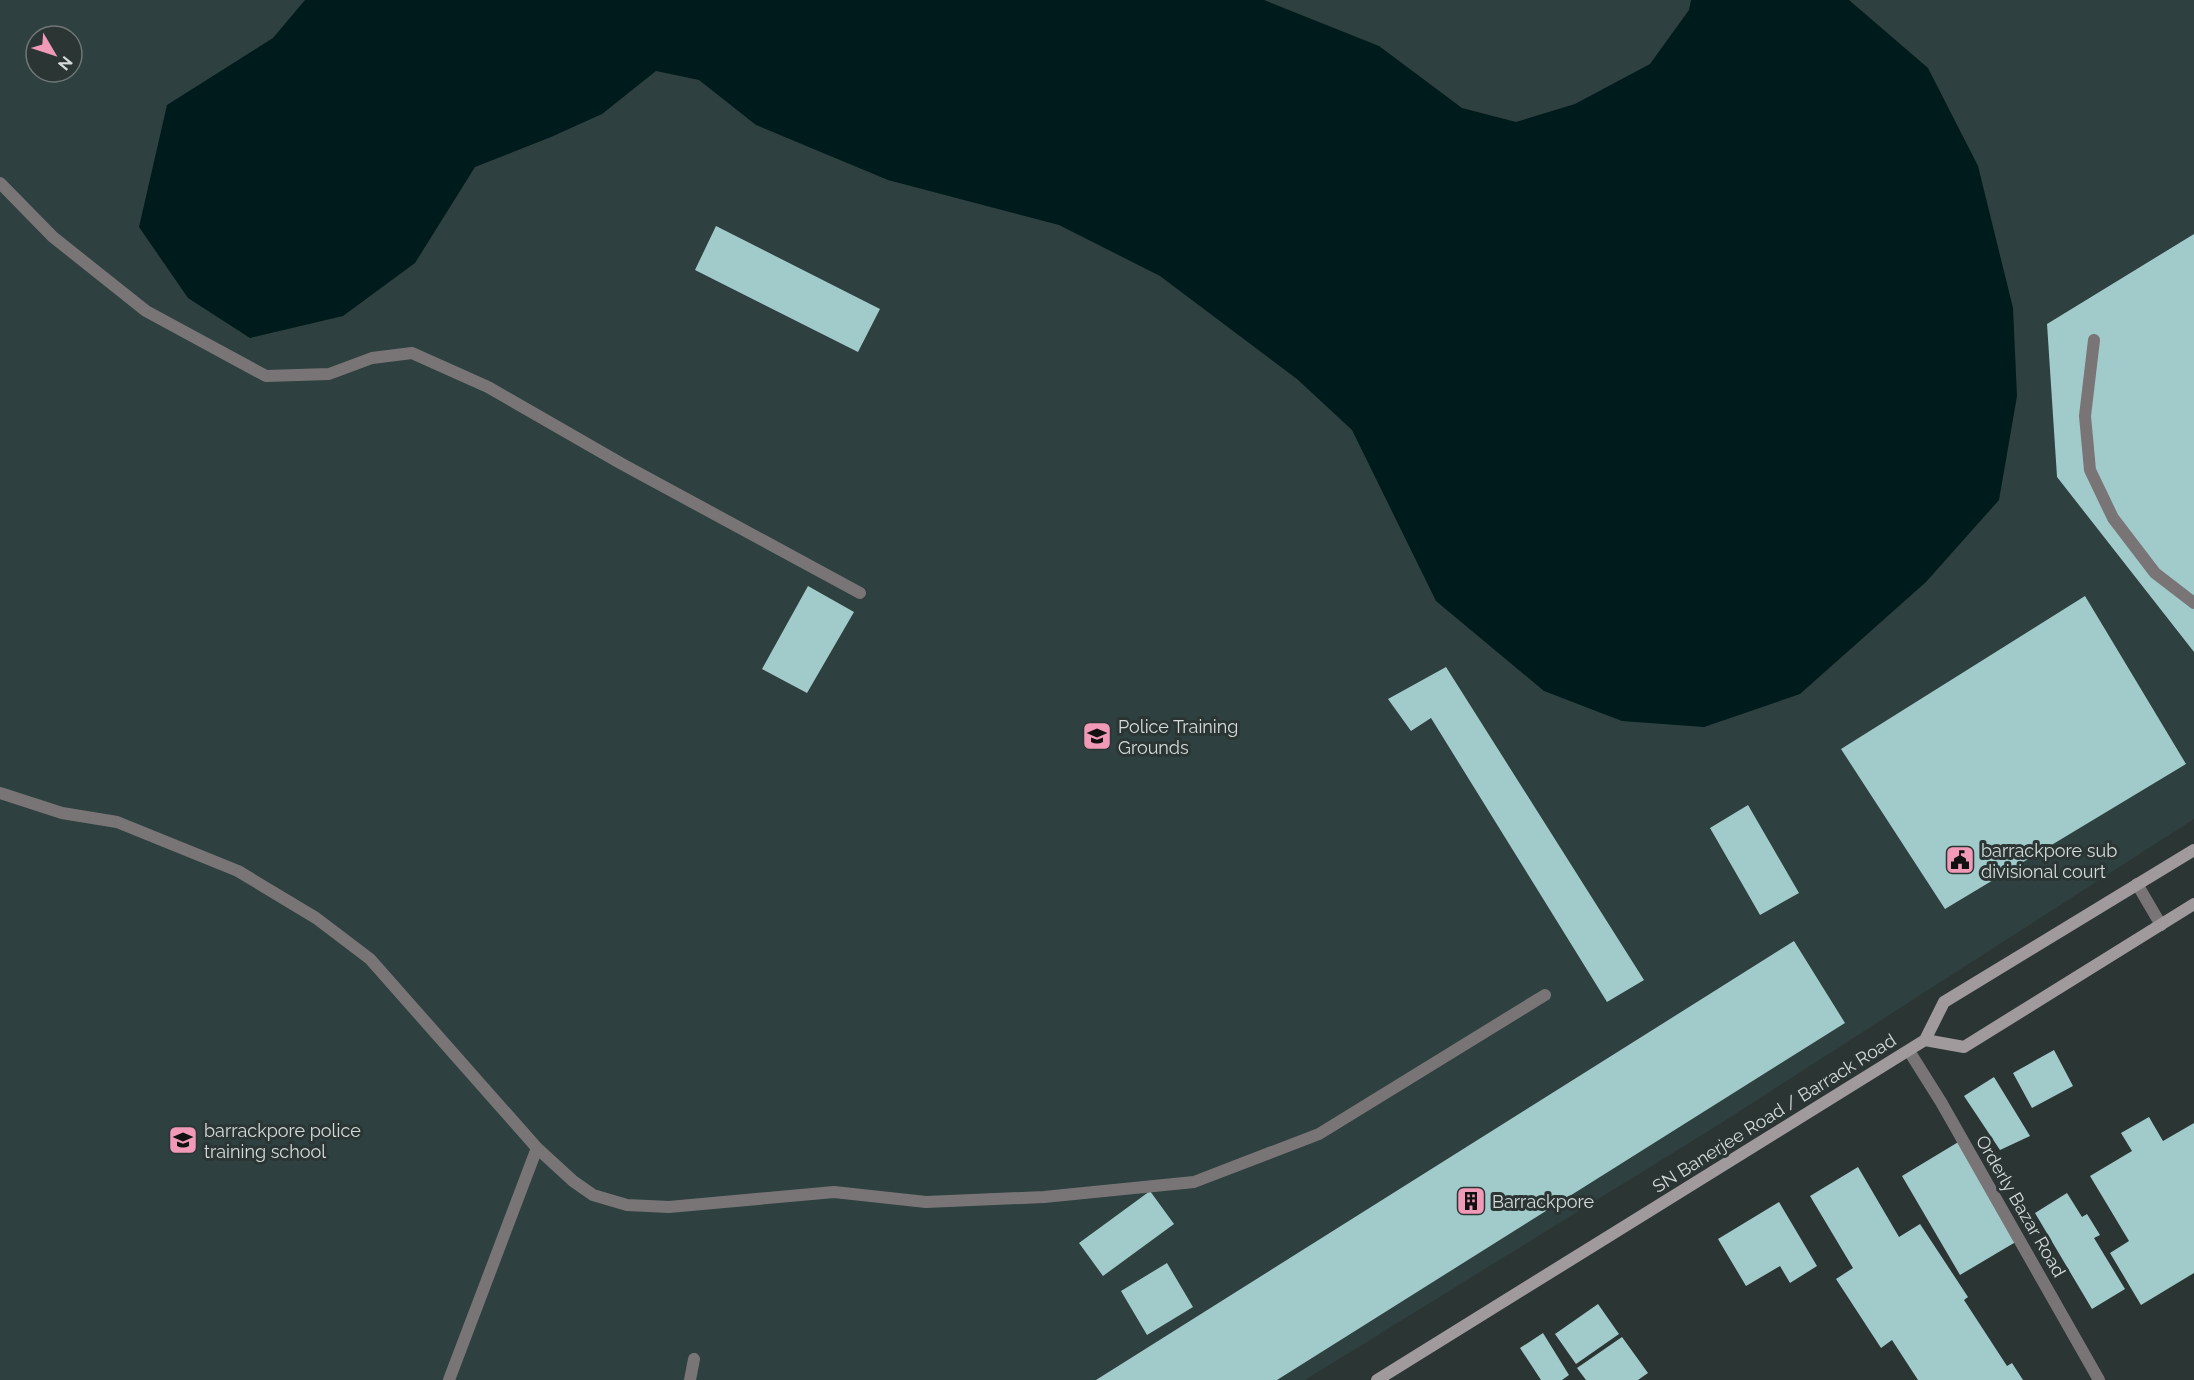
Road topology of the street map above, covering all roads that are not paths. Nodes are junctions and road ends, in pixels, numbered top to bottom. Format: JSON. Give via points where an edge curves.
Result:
{"nodes":[{"id":1,"x":0,"y":183,"type":"edge"},
{"id":2,"x":2094,"y":340,"type":"dead end"},
{"id":3,"x":860,"y":593,"type":"dead end"},
{"id":4,"x":2194,"y":603,"type":"edge"},
{"id":5,"x":0,"y":793,"type":"edge"},
{"id":6,"x":2194,"y":850,"type":"edge"},
{"id":7,"x":2137,"y":884,"type":"junction"},
{"id":8,"x":2194,"y":904,"type":"edge"},
{"id":9,"x":2161,"y":925,"type":"junction"},
{"id":10,"x":1545,"y":995,"type":"dead end"},
{"id":11,"x":1925,"y":1040,"type":"junction"},
{"id":12,"x":1909,"y":1051,"type":"junction"},
{"id":13,"x":537,"y":1148,"type":"junction"},
{"id":14,"x":694,"y":1359,"type":"dead end"},
{"id":15,"x":449,"y":1380,"type":"edge"},
{"id":16,"x":690,"y":1380,"type":"edge"},
{"id":17,"x":1377,"y":1380,"type":"edge"},
{"id":18,"x":2099,"y":1380,"type":"edge"}],
"edges":[{"from":1,"to":3,"type":"street","via":[[53,237],[146,311],[266,376],[329,374],[372,358],[412,353],[488,387]]},
{"from":2,"to":4,"type":"street","via":[[2085,416],[2090,470],[2114,518],[2155,573]]},
{"from":5,"to":13,"type":"street","via":[[62,813],[117,822],[238,871],[316,918],[370,959]]},
{"from":6,"to":7,"type":"street"},
{"from":7,"to":9,"type":"street"},
{"from":7,"to":11,"type":"street","via":[[1944,1002]]},
{"from":8,"to":9,"type":"street","name":"SN Banerjee Road / Barrack Road"},
{"from":9,"to":11,"type":"street","name":"SN Banerjee Road / Barrack Road","via":[[1964,1047]]},
{"from":10,"to":13,"type":"street","via":[[1319,1134],[1194,1182],[1044,1197],[926,1203],[834,1192],[669,1207],[627,1205],[593,1194]]},
{"from":11,"to":12,"type":"street","name":"SN Banerjee Road / Barrack Road"},
{"from":12,"to":17,"type":"street","name":"SN Banerjee Road / Barrack Road"},
{"from":12,"to":18,"type":"street","name":"Orderly Bazar Road"},
{"from":13,"to":15,"type":"street"},
{"from":14,"to":16,"type":"street"}]}
